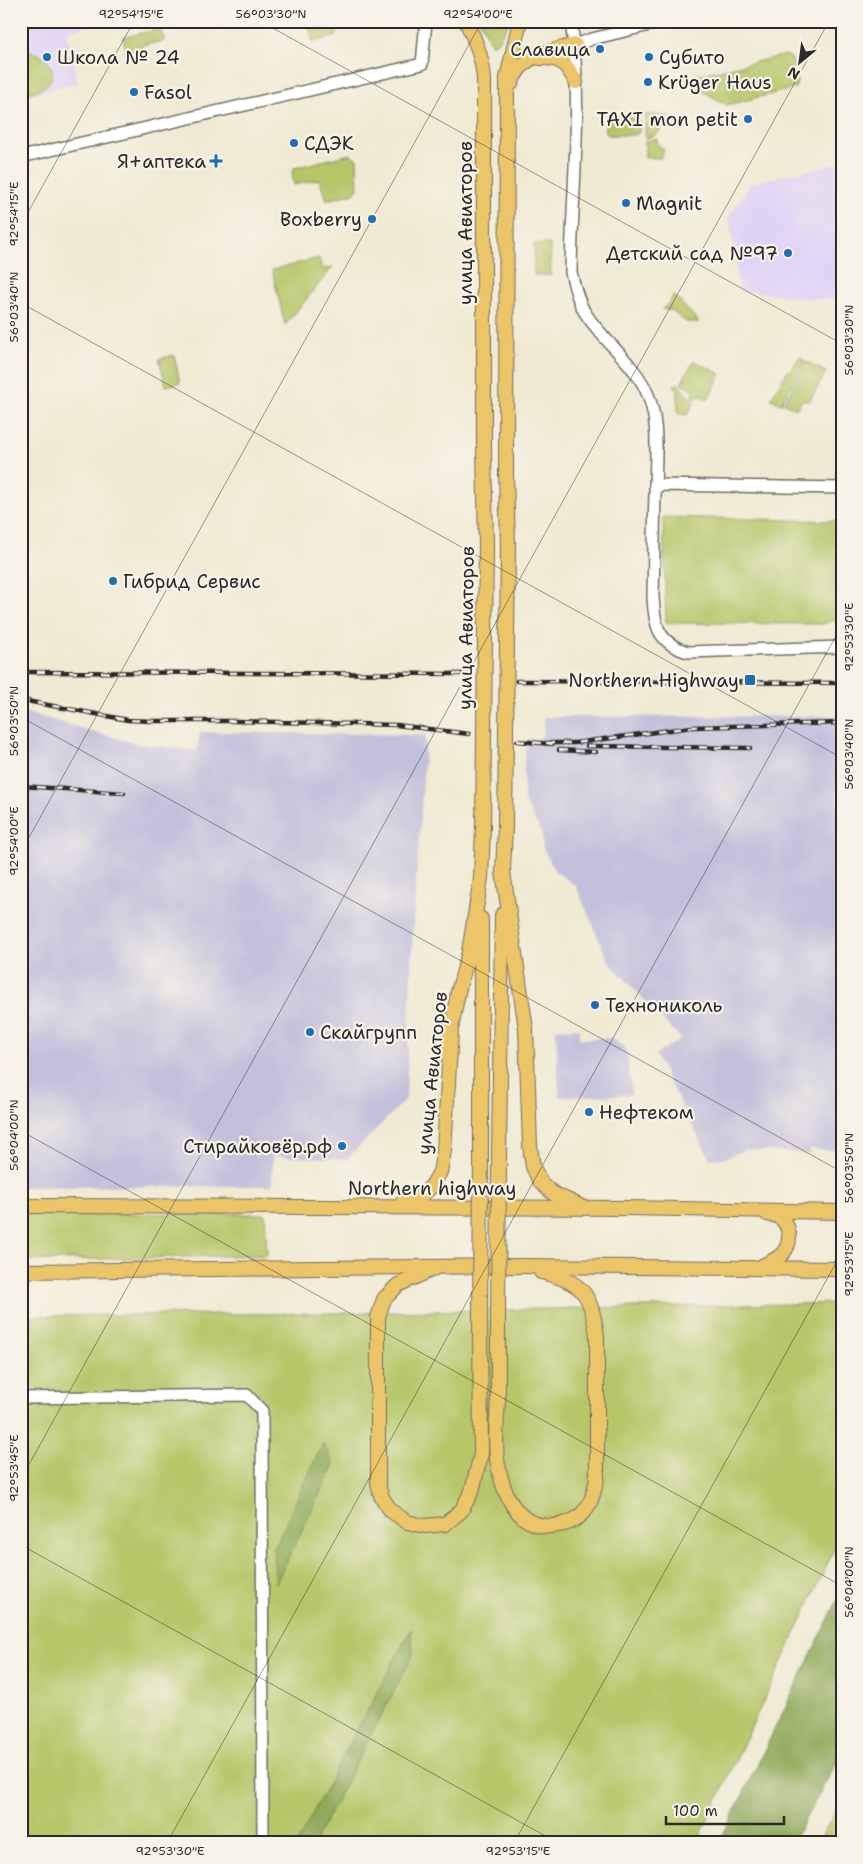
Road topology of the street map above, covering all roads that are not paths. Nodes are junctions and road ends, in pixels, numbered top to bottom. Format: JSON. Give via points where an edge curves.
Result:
{"nodes":[{"id":1,"x":426,"y":21,"type":"edge"},
{"id":2,"x":466,"y":21,"type":"edge"},
{"id":3,"x":520,"y":21,"type":"edge"},
{"id":4,"x":571,"y":21,"type":"edge"},
{"id":5,"x":666,"y":21,"type":"edge"},
{"id":6,"x":575,"y":45,"type":"junction"},
{"id":7,"x":531,"y":59,"type":"junction"},
{"id":8,"x":576,"y":82,"type":"junction"},
{"id":9,"x":507,"y":94,"type":"junction"},
{"id":10,"x":21,"y":157,"type":"edge"},
{"id":11,"x":655,"y":485,"type":"junction"},
{"id":12,"x":842,"y":488,"type":"edge"},
{"id":13,"x":842,"y":646,"type":"edge"},
{"id":14,"x":503,"y":872,"type":"junction"},
{"id":15,"x":481,"y":878,"type":"junction"},
{"id":16,"x":21,"y":1206,"type":"edge"},
{"id":17,"x":390,"y":1206,"type":"junction"},
{"id":18,"x":583,"y":1208,"type":"junction"},
{"id":19,"x":758,"y":1212,"type":"junction"},
{"id":20,"x":842,"y":1212,"type":"edge"},
{"id":21,"x":521,"y":1266,"type":"junction"},
{"id":22,"x":438,"y":1267,"type":"junction"},
{"id":23,"x":759,"y":1267,"type":"junction"},
{"id":24,"x":842,"y":1269,"type":"edge"},
{"id":25,"x":21,"y":1271,"type":"edge"},
{"id":26,"x":21,"y":1398,"type":"edge"},
{"id":27,"x":263,"y":1843,"type":"edge"}],
"edges":[{"from":1,"to":10,"type":"street","via":[[422,64]]},
{"from":2,"to":15,"type":"main road","name":"улица Авиаторов","bridge":true,"via":[[478,45],[484,79],[486,544]]},
{"from":3,"to":9,"type":"main road","via":[[507,78]]},
{"from":4,"to":6,"type":"street"},
{"from":5,"to":6,"type":"street"},
{"from":6,"to":7,"type":"main road"},
{"from":6,"to":8,"type":"street"},
{"from":7,"to":8,"type":"main road","via":[[551,58],[564,63]]},
{"from":7,"to":9,"type":"main road","via":[[516,72]]},
{"from":8,"to":11,"type":"street","via":[[572,255],[575,289],[584,312],[634,370],[646,390],[655,424]]},
{"from":9,"to":14,"type":"main road","bridge":true,"via":[[508,544]]},
{"from":11,"to":12,"type":"street"},
{"from":11,"to":13,"type":"street","via":[[654,610],[658,628],[666,642],[688,652]]},
{"from":14,"to":18,"type":"main road","via":[[526,1029],[533,1167],[541,1183],[554,1194]]},
{"from":14,"to":21,"type":"main road","bridge":true,"via":[[497,1464],[508,1499],[517,1514],[533,1524],[552,1527],[571,1522],[584,1512],[592,1499],[597,1478],[595,1318],[589,1299],[579,1287],[566,1278]]},
{"from":15,"to":17,"type":"main road","name":"улица Авиаторов","via":[[452,1030],[440,1172],[421,1196]]},
{"from":15,"to":22,"type":"main road","bridge":true,"via":[[480,1454],[472,1491],[461,1511],[445,1524],[425,1526],[407,1522],[392,1511],[381,1496],[378,1483],[378,1316],[384,1299],[398,1286]]},
{"from":16,"to":17,"type":"main road","name":"Northern highway"},
{"from":17,"to":18,"type":"main road","name":"Northern highway"},
{"from":18,"to":19,"type":"main road","name":"Northern highway"},
{"from":19,"to":20,"type":"main road","name":"Northern highway"},
{"from":19,"to":23,"type":"main road","via":[[778,1217],[786,1224],[789,1238],[784,1252]]},
{"from":21,"to":22,"type":"main road"},
{"from":21,"to":23,"type":"main road"},
{"from":22,"to":25,"type":"main road"},
{"from":23,"to":24,"type":"main road"},
{"from":26,"to":27,"type":"street","via":[[247,1395],[262,1411]]}]}
